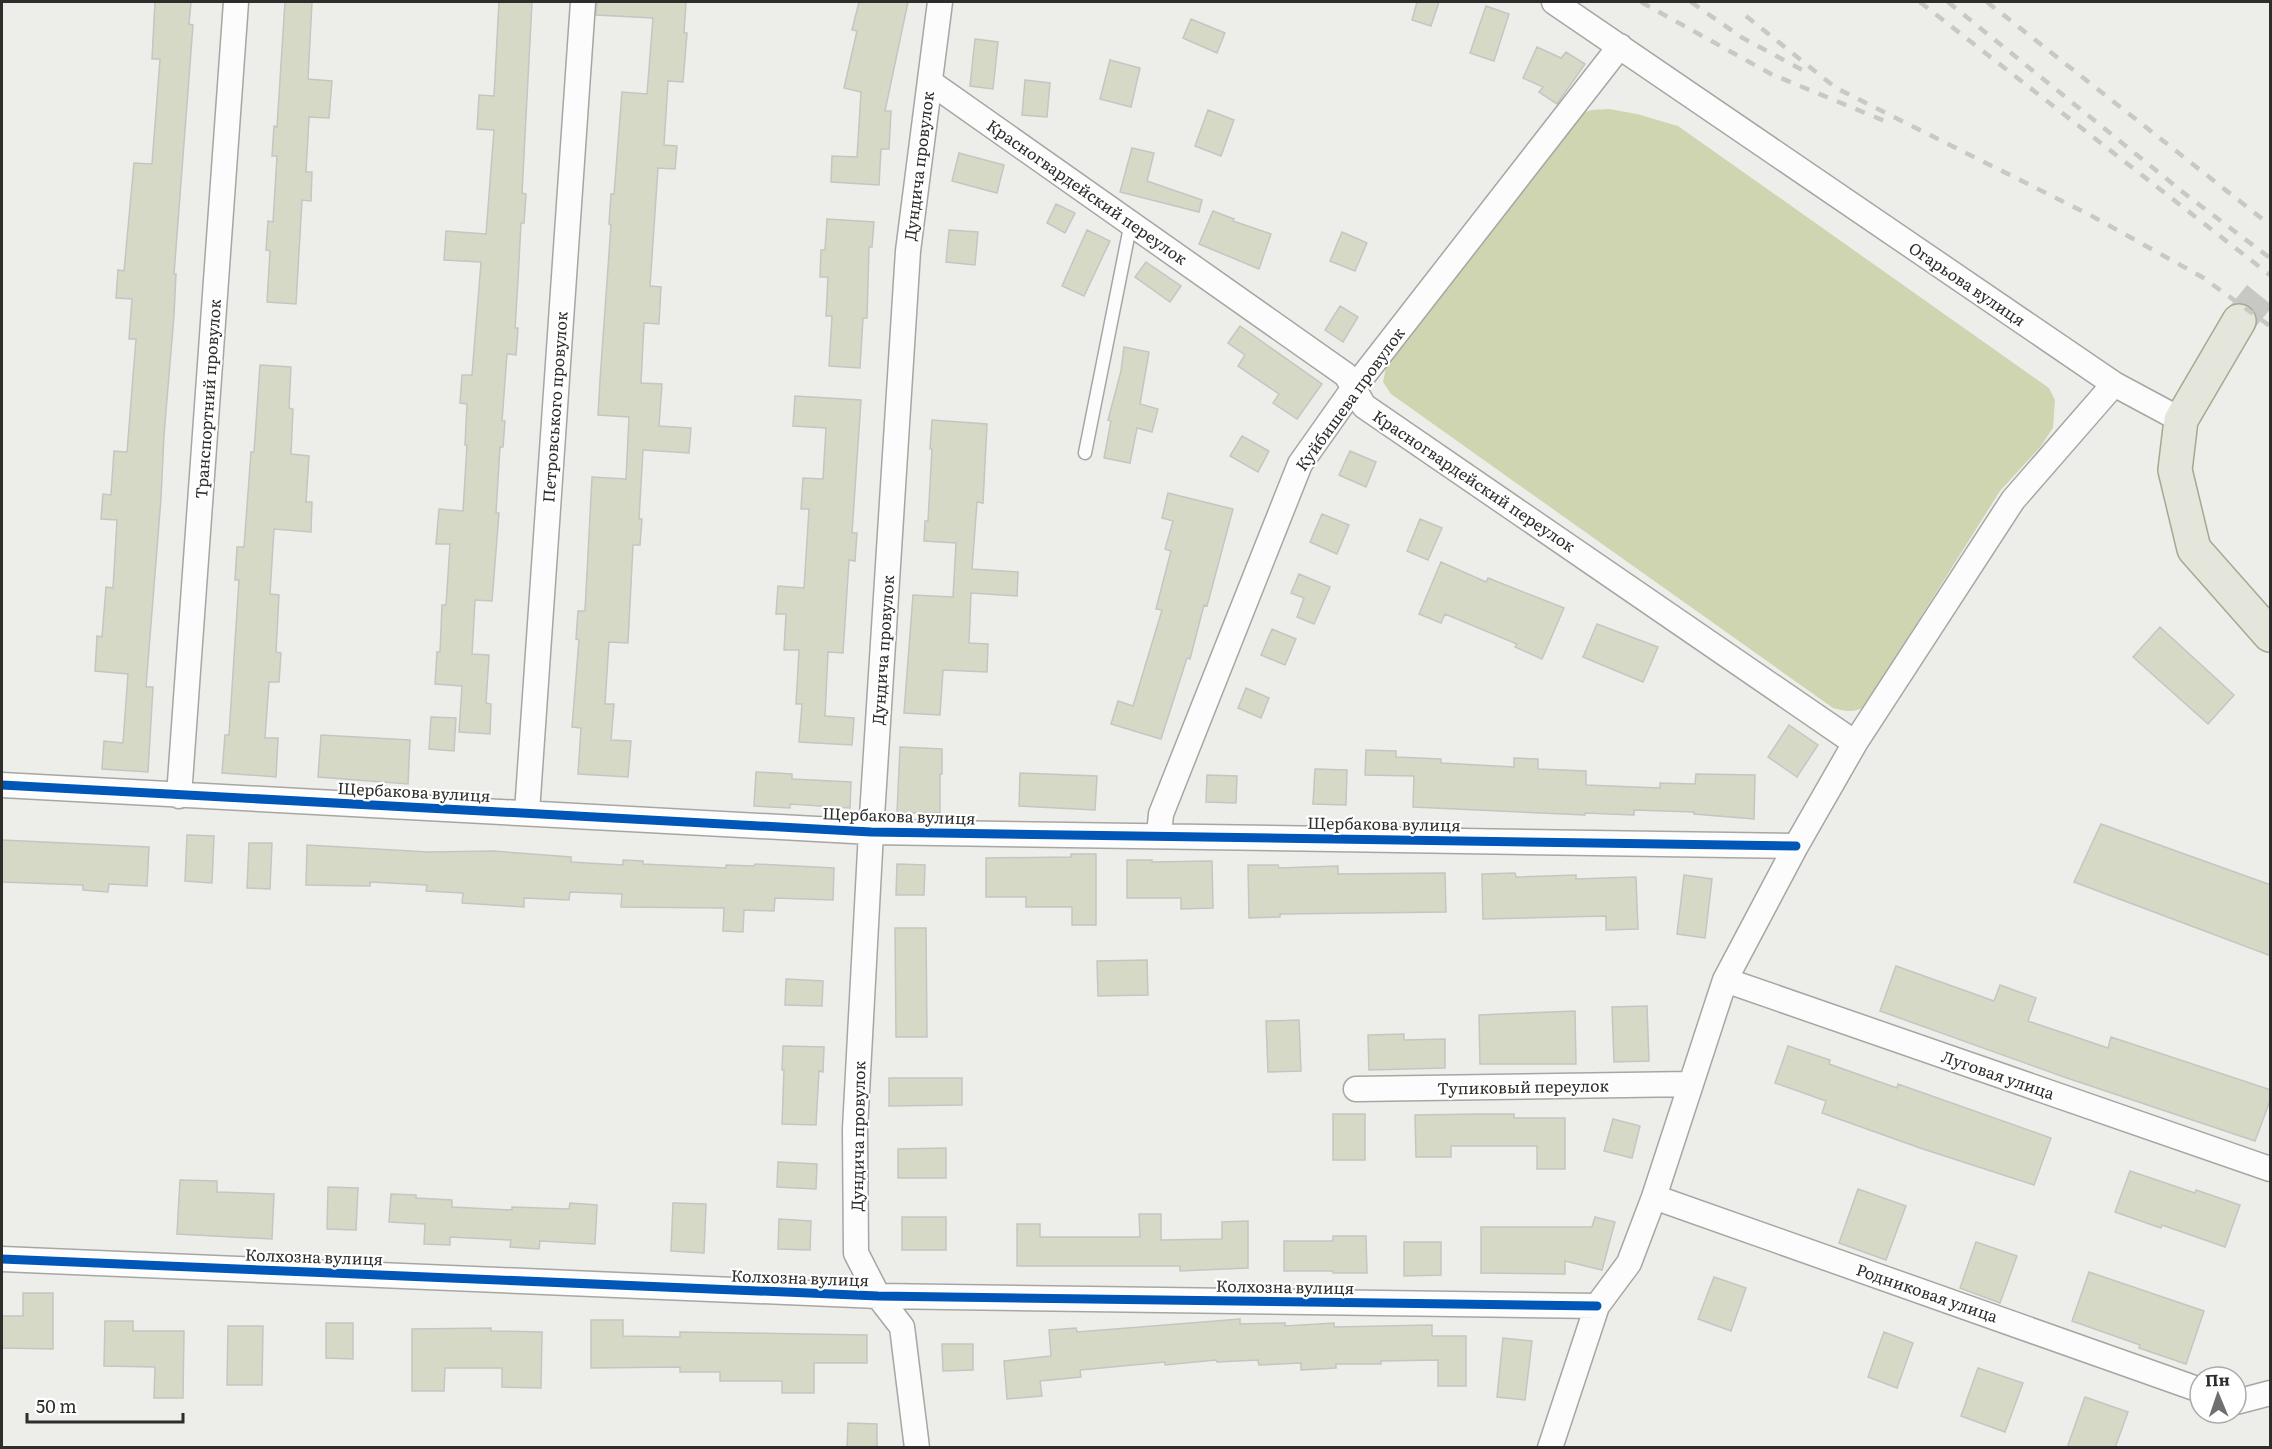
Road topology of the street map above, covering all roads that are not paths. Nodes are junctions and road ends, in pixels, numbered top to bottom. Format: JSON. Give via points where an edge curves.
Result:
{"nodes":[{"id":1,"x":236,"y":2,"type":"edge"},
{"id":2,"x":583,"y":2,"type":"edge"},
{"id":3,"x":940,"y":2,"type":"edge"},
{"id":4,"x":1554,"y":2,"type":"edge"},
{"id":5,"x":1620,"y":46,"type":"junction"},
{"id":6,"x":930,"y":82,"type":"junction"},
{"id":7,"x":1131,"y":222,"type":"junction"},
{"id":8,"x":2239,"y":321,"type":"tunnel mouth"},
{"id":9,"x":2114,"y":384,"type":"junction"},
{"id":10,"x":1353,"y":388,"type":"junction"},
{"id":11,"x":2181,"y":420,"type":"junction"},
{"id":12,"x":1085,"y":453,"type":"dead end"},
{"id":13,"x":2271,"y":635,"type":"edge"},
{"id":14,"x":1855,"y":743,"type":"junction"},
{"id":15,"x":2,"y":785,"type":"edge"},
{"id":16,"x":179,"y":796,"type":"junction"},
{"id":17,"x":527,"y":812,"type":"junction"},
{"id":18,"x":871,"y":832,"type":"junction"},
{"id":19,"x":1160,"y":835,"type":"junction"},
{"id":20,"x":1796,"y":846,"type":"junction"},
{"id":21,"x":1725,"y":980,"type":"junction"},
{"id":22,"x":1691,"y":1084,"type":"junction"},
{"id":23,"x":1356,"y":1089,"type":"dead end"},
{"id":24,"x":2271,"y":1169,"type":"edge"},
{"id":25,"x":1654,"y":1197,"type":"junction"},
{"id":26,"x":2,"y":1259,"type":"edge"},
{"id":27,"x":878,"y":1296,"type":"junction"},
{"id":28,"x":1597,"y":1306,"type":"junction"},
{"id":29,"x":2188,"y":1386,"type":"edge"},
{"id":30,"x":2271,"y":1393,"type":"edge"},
{"id":31,"x":2248,"y":1399,"type":"edge"},
{"id":32,"x":917,"y":1448,"type":"edge"},
{"id":33,"x":1550,"y":1448,"type":"edge"}],
"edges":[{"from":1,"to":16,"type":"street","name":"Транспортний провулок"},
{"from":2,"to":17,"type":"street","name":"Петровського провулок"},
{"from":3,"to":6,"type":"street","name":"Дундича провулок"},
{"from":4,"to":5,"type":"street","name":"Огарьова вулиця"},
{"from":5,"to":9,"type":"street","name":"Огарьова вулиця"},
{"from":5,"to":10,"type":"street","name":"Куйбишева провулок"},
{"from":6,"to":7,"type":"street","name":"Красногвардейский переулок"},
{"from":6,"to":18,"type":"street","name":"Дундича провулок","via":[[908,251]]},
{"from":7,"to":10,"type":"street","name":"Красногвардейский переулок","via":[[1346,375]]},
{"from":7,"to":12,"type":"lane"},
{"from":8,"to":11,"type":"main road"},
{"from":9,"to":11,"type":"street","name":"Огарьова вулиця"},
{"from":9,"to":14,"type":"street","via":[[2013,500]]},
{"from":10,"to":14,"type":"street","name":"Красногвардейский переулок","via":[[1364,406]]},
{"from":10,"to":19,"type":"street","name":"Куйбишева провулок","via":[[1300,464],[1161,814]]},
{"from":11,"to":13,"type":"main road","via":[[2175,470],[2194,549]]},
{"from":14,"to":20,"type":"street"},
{"from":15,"to":16,"type":"street","name":"Щербакова вулиця"},
{"from":16,"to":17,"type":"street","name":"Щербакова вулиця"},
{"from":17,"to":18,"type":"street","name":"Щербакова вулиця"},
{"from":18,"to":19,"type":"street","name":"Щербакова вулиця"},
{"from":18,"to":27,"type":"street","name":"Дундича провулок","via":[[855,1129],[856,1253]]},
{"from":19,"to":20,"type":"street","name":"Щербакова вулиця"},
{"from":20,"to":21,"type":"street"},
{"from":21,"to":22,"type":"street"},
{"from":21,"to":24,"type":"street","name":"Луговая улица"},
{"from":22,"to":23,"type":"street","name":"Тупиковый переулок"},
{"from":22,"to":25,"type":"street"},
{"from":25,"to":28,"type":"street","via":[[1629,1263]]},
{"from":25,"to":29,"type":"street","name":"Родниковая улица"},
{"from":26,"to":27,"type":"street","name":"Колхозна вулиця"},
{"from":27,"to":28,"type":"street","name":"Колхозна вулиця"},
{"from":27,"to":32,"type":"street","name":"Дундича провулок","via":[[902,1327]]},
{"from":28,"to":33,"type":"street"},
{"from":30,"to":31,"type":"street"}]}
